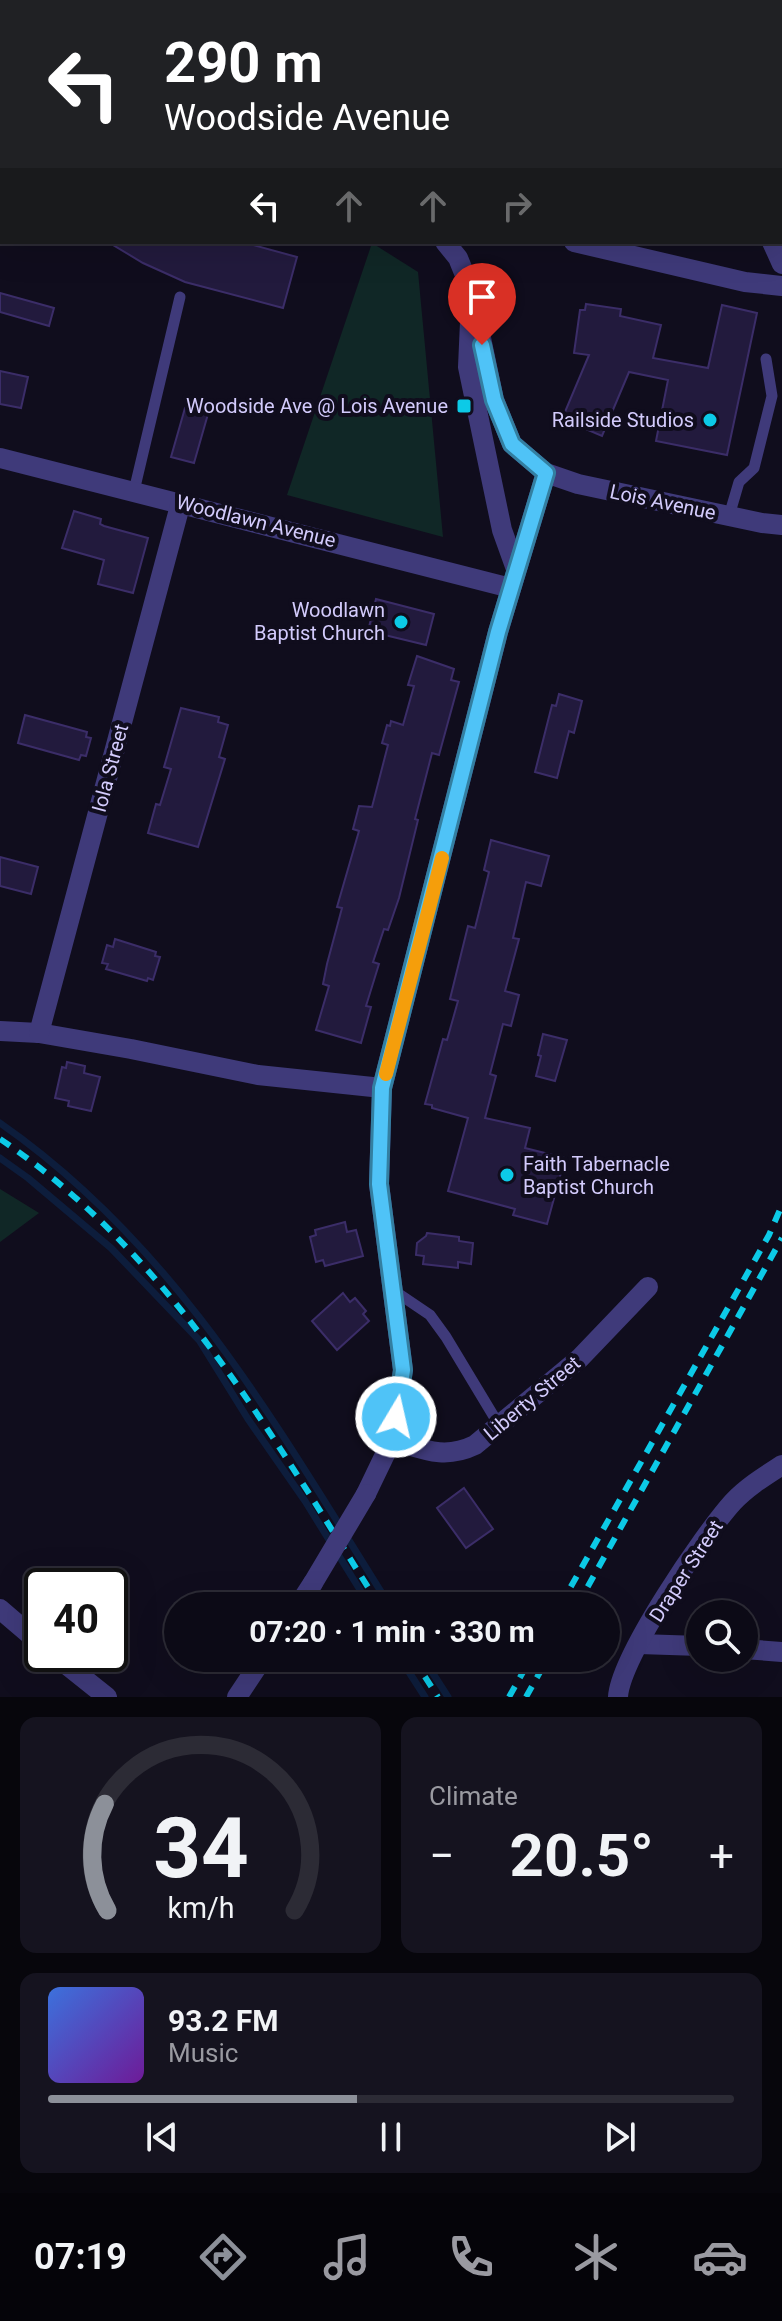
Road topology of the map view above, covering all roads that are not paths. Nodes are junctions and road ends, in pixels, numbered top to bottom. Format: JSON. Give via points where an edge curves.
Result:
{"nodes":[{"id":1,"x":447,"y":244,"type":"edge"},
{"id":2,"x":583,"y":244,"type":"edge"},
{"id":3,"x":773,"y":244,"type":"edge"},
{"id":4,"x":782,"y":264,"type":"edge"},
{"id":5,"x":782,"y":286,"type":"edge"},
{"id":6,"x":471,"y":290,"type":"junction"},
{"id":7,"x":180,"y":297,"type":"dead end"},
{"id":8,"x":766,"y":359,"type":"dead end"},
{"id":9,"x":0,"y":458,"type":"edge"},
{"id":10,"x":546,"y":473,"type":"junction"},
{"id":11,"x":134,"y":491,"type":"junction"},
{"id":12,"x":181,"y":502,"type":"junction"},
{"id":13,"x":729,"y":516,"type":"junction"},
{"id":14,"x":782,"y":525,"type":"edge"},
{"id":15,"x":514,"y":578,"type":"junction"},
{"id":16,"x":0,"y":1031,"type":"edge"},
{"id":17,"x":39,"y":1033,"type":"junction"},
{"id":18,"x":382,"y":1088,"type":"junction"},
{"id":19,"x":648,"y":1287,"type":"dead end"},
{"id":20,"x":393,"y":1289,"type":"junction"},
{"id":21,"x":499,"y":1425,"type":"junction"},
{"id":22,"x":392,"y":1440,"type":"junction"},
{"id":23,"x":782,"y":1465,"type":"edge"},
{"id":24,"x":307,"y":1592,"type":"edge"},
{"id":25,"x":0,"y":1609,"type":"edge"},
{"id":26,"x":24,"y":1630,"type":"edge"},
{"id":27,"x":639,"y":1644,"type":"junction"},
{"id":28,"x":686,"y":1646,"type":"edge"},
{"id":29,"x":758,"y":1650,"type":"edge"},
{"id":30,"x":782,"y":1652,"type":"edge"},
{"id":31,"x":76,"y":1672,"type":"edge"},
{"id":32,"x":254,"y":1672,"type":"edge"},
{"id":33,"x":107,"y":1697,"type":"edge"},
{"id":34,"x":237,"y":1697,"type":"edge"},
{"id":35,"x":618,"y":1697,"type":"edge"}],
"edges":[{"from":1,"to":6,"type":"street"},
{"from":2,"to":5,"type":"street"},
{"from":3,"to":4,"type":"street"},
{"from":6,"to":10,"type":"street","via":[[500,415],[512,444]]},
{"from":6,"to":15,"type":"street","via":[[468,367]]},
{"from":7,"to":11,"type":"lane"},
{"from":8,"to":13,"type":"lane","via":[[772,396],[754,468],[739,482]]},
{"from":9,"to":11,"type":"street","name":"Woodlawn Avenue"},
{"from":10,"to":13,"type":"street","name":"Lois Avenue"},
{"from":10,"to":15,"type":"street"},
{"from":11,"to":12,"type":"street","name":"Woodlawn Avenue"},
{"from":12,"to":15,"type":"street","name":"Woodlawn Avenue"},
{"from":12,"to":17,"type":"street","name":"Iola Street"},
{"from":13,"to":14,"type":"street","name":"Lois Avenue"},
{"from":15,"to":18,"type":"street"},
{"from":16,"to":17,"type":"street"},
{"from":17,"to":18,"type":"street","via":[[258,1075]]},
{"from":18,"to":20,"type":"street","via":[[379,1184]]},
{"from":19,"to":21,"type":"street","name":"Liberty Street","via":[[580,1358]]},
{"from":20,"to":21,"type":"lane","via":[[430,1315]]},
{"from":20,"to":22,"type":"street","via":[[403,1370]]},
{"from":21,"to":22,"type":"street","name":"Liberty Street","via":[[459,1453]]},
{"from":22,"to":24,"type":"street","bridge":true},
{"from":23,"to":27,"type":"street","name":"Draper Street","via":[[734,1501],[718,1521]]},
{"from":25,"to":26,"type":"street"},
{"from":27,"to":28,"type":"street"},
{"from":27,"to":35,"type":"street","name":"Draper Street"},
{"from":29,"to":30,"type":"street"},
{"from":31,"to":33,"type":"street"},
{"from":32,"to":34,"type":"street"}]}
